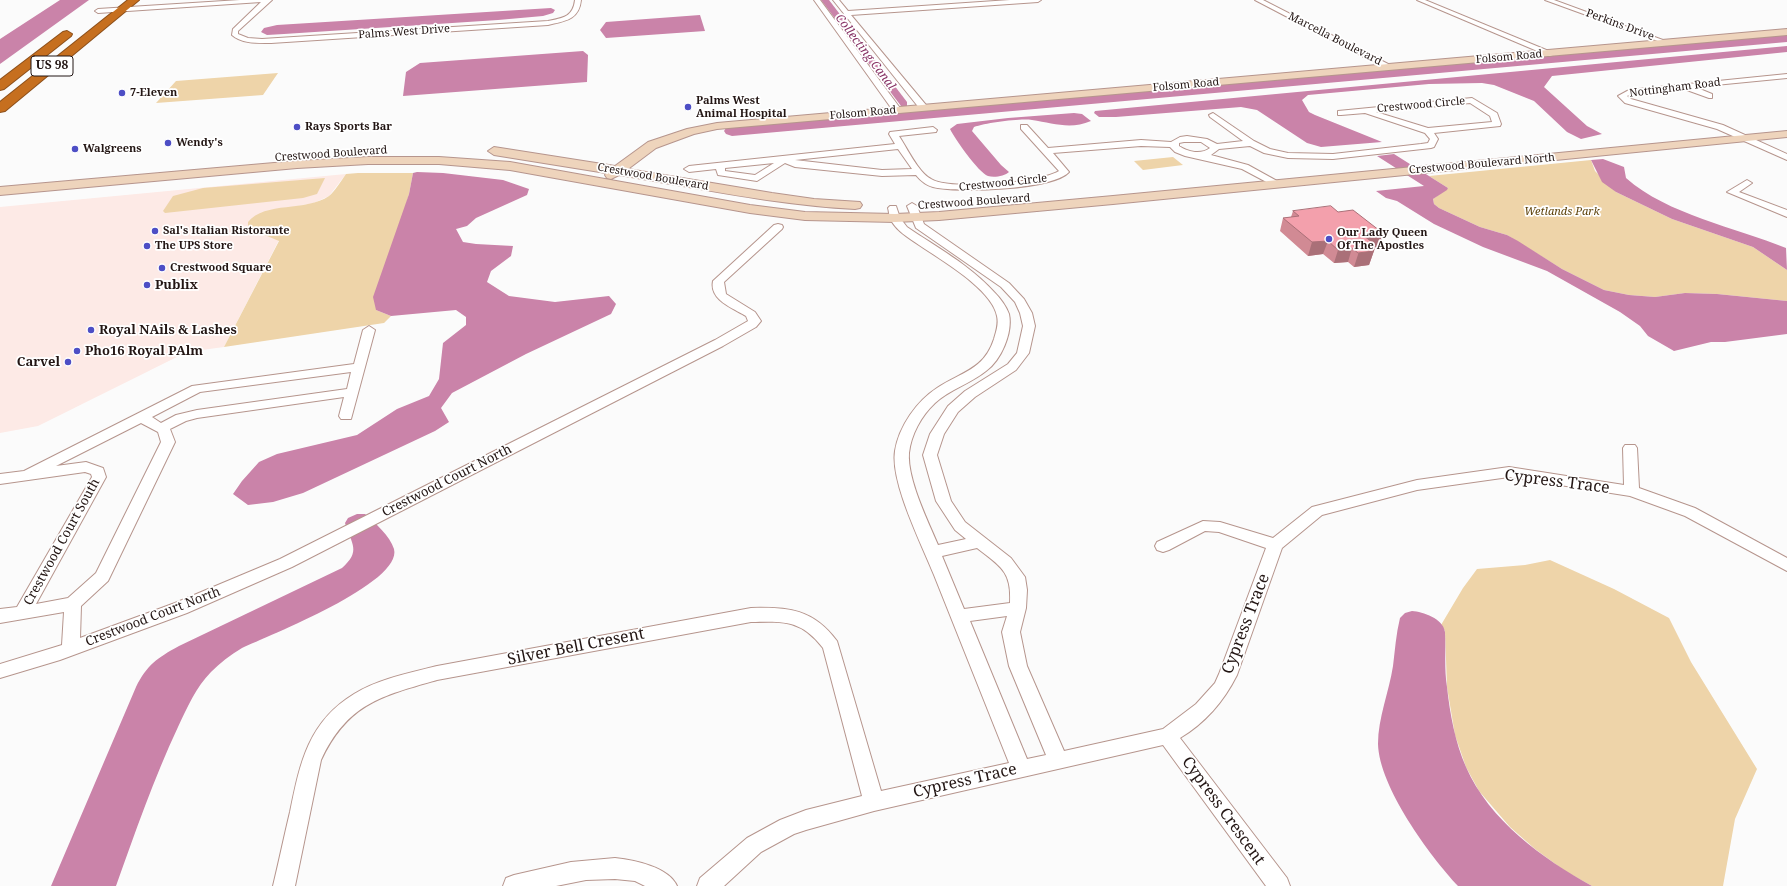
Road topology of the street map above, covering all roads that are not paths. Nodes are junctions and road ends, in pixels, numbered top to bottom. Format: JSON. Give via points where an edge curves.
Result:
{"nodes":[{"id":1,"x":113,"y":0,"type":"edge"},
{"id":2,"x":239,"y":0,"type":"edge"},
{"id":3,"x":268,"y":0,"type":"edge"},
{"id":4,"x":578,"y":0,"type":"edge"},
{"id":5,"x":817,"y":0,"type":"edge"},
{"id":6,"x":836,"y":0,"type":"edge"},
{"id":7,"x":1038,"y":0,"type":"edge"},
{"id":8,"x":1258,"y":0,"type":"edge"},
{"id":9,"x":1420,"y":0,"type":"edge"},
{"id":10,"x":1548,"y":0,"type":"edge"},
{"id":11,"x":257,"y":1,"type":"edge"},
{"id":12,"x":127,"y":5,"type":"edge"},
{"id":13,"x":100,"y":9,"type":"junction"},
{"id":14,"x":846,"y":13,"type":"junction"},
{"id":15,"x":89,"y":18,"type":"dead end"},
{"id":16,"x":245,"y":20,"type":"junction"},
{"id":17,"x":78,"y":26,"type":"dead end"},
{"id":18,"x":1787,"y":32,"type":"edge"},
{"id":19,"x":1668,"y":43,"type":"junction"},
{"id":20,"x":1552,"y":54,"type":"junction"},
{"id":21,"x":1390,"y":67,"type":"junction"},
{"id":22,"x":1786,"y":77,"type":"edge"},
{"id":23,"x":0,"y":86,"type":"edge"},
{"id":24,"x":1684,"y":86,"type":"junction"},
{"id":25,"x":1709,"y":96,"type":"dead end"},
{"id":26,"x":0,"y":108,"type":"edge"},
{"id":27,"x":923,"y":108,"type":"junction"},
{"id":28,"x":897,"y":110,"type":"junction"},
{"id":29,"x":1360,"y":110,"type":"junction"},
{"id":30,"x":1341,"y":113,"type":"dead end"},
{"id":31,"x":1213,"y":115,"type":"dead end"},
{"id":32,"x":1787,"y":126,"type":"edge"},
{"id":33,"x":1024,"y":127,"type":"dead end"},
{"id":34,"x":933,"y":130,"type":"dead end"},
{"id":35,"x":1428,"y":131,"type":"junction"},
{"id":36,"x":1731,"y":132,"type":"junction"},
{"id":37,"x":1787,"y":134,"type":"edge"},
{"id":38,"x":1745,"y":138,"type":"junction"},
{"id":39,"x":1247,"y":140,"type":"junction"},
{"id":40,"x":1175,"y":145,"type":"junction"},
{"id":41,"x":902,"y":146,"type":"junction"},
{"id":42,"x":1212,"y":146,"type":"junction"},
{"id":43,"x":1046,"y":151,"type":"junction"},
{"id":44,"x":1199,"y":155,"type":"junction"},
{"id":45,"x":1787,"y":156,"type":"edge"},
{"id":46,"x":785,"y":159,"type":"junction"},
{"id":47,"x":720,"y":166,"type":"junction"},
{"id":48,"x":689,"y":169,"type":"dead end"},
{"id":49,"x":617,"y":170,"type":"junction"},
{"id":50,"x":919,"y":172,"type":"junction"},
{"id":51,"x":1305,"y":173,"type":"joint"},
{"id":52,"x":1268,"y":179,"type":"junction"},
{"id":53,"x":0,"y":180,"type":"edge"},
{"id":54,"x":600,"y":183,"type":"junction"},
{"id":55,"x":1747,"y":183,"type":"dead end"},
{"id":56,"x":0,"y":191,"type":"edge"},
{"id":57,"x":1176,"y":194,"type":"joint"},
{"id":58,"x":914,"y":212,"type":"junction"},
{"id":59,"x":894,"y":213,"type":"junction"},
{"id":60,"x":1787,"y":214,"type":"edge"},
{"id":61,"x":778,"y":227,"type":"dead end"},
{"id":62,"x":369,"y":330,"type":"dead end"},
{"id":63,"x":359,"y":367,"type":"junction"},
{"id":64,"x":352,"y":392,"type":"junction"},
{"id":65,"x":346,"y":416,"type":"dead end"},
{"id":66,"x":141,"y":417,"type":"junction"},
{"id":67,"x":161,"y":428,"type":"junction"},
{"id":68,"x":1630,"y":448,"type":"dead end"},
{"id":69,"x":28,"y":475,"type":"junction"},
{"id":70,"x":0,"y":479,"type":"edge"},
{"id":71,"x":1632,"y":491,"type":"junction"},
{"id":72,"x":979,"y":542,"type":"junction"},
{"id":73,"x":1275,"y":545,"type":"junction"},
{"id":74,"x":1163,"y":546,"type":"dead end"},
{"id":75,"x":933,"y":552,"type":"junction"},
{"id":76,"x":1787,"y":565,"type":"edge"},
{"id":77,"x":74,"y":604,"type":"junction"},
{"id":78,"x":1018,"y":608,"type":"junction"},
{"id":79,"x":23,"y":612,"type":"junction"},
{"id":80,"x":0,"y":616,"type":"edge"},
{"id":81,"x":960,"y":616,"type":"junction"},
{"id":82,"x":71,"y":649,"type":"junction"},
{"id":83,"x":0,"y":671,"type":"edge"},
{"id":84,"x":1167,"y":736,"type":"junction"},
{"id":85,"x":1058,"y":760,"type":"junction"},
{"id":86,"x":1021,"y":768,"type":"junction"},
{"id":87,"x":874,"y":802,"type":"junction"},
{"id":88,"x":284,"y":886,"type":"edge"},
{"id":89,"x":514,"y":886,"type":"edge"},
{"id":90,"x":666,"y":886,"type":"edge"},
{"id":91,"x":708,"y":886,"type":"edge"},
{"id":92,"x":1278,"y":886,"type":"edge"}],
"edges":[{"from":1,"to":13,"type":"highway"},
{"from":2,"to":12,"type":"street"},
{"from":3,"to":11,"type":"street"},
{"from":3,"to":16,"type":"street","name":"Palms West Drive"},
{"from":4,"to":16,"type":"street","name":"Palms West Drive","via":[[578,11],[575,14],[548,23],[271,41],[250,40],[235,35],[235,30]]},
{"from":5,"to":28,"type":"street"},
{"from":6,"to":14,"type":"street"},
{"from":7,"to":14,"type":"street"},
{"from":8,"to":21,"type":"street","name":"Marcella Boulevard"},
{"from":9,"to":20,"type":"street"},
{"from":10,"to":19,"type":"street","name":"Perkins Drive"},
{"from":11,"to":12,"type":"street"},
{"from":11,"to":16,"type":"street","name":"Palms West Drive","via":[[243,18]]},
{"from":12,"to":13,"type":"street"},
{"from":12,"to":26,"type":"highway","number":"US 98"},
{"from":13,"to":15,"type":"highway"},
{"from":14,"to":27,"type":"street"},
{"from":17,"to":23,"type":"highway","number":"US 98"},
{"from":18,"to":19,"type":"main road","name":"Folsom Road"},
{"from":19,"to":20,"type":"main road","name":"Folsom Road"},
{"from":20,"to":21,"type":"main road","name":"Folsom Road"},
{"from":21,"to":27,"type":"main road","name":"Folsom Road"},
{"from":22,"to":24,"type":"street","name":"Nottingham Road"},
{"from":24,"to":25,"type":"street"},
{"from":24,"to":36,"type":"street","name":"Nottingham Road","via":[[1629,92],[1622,96],[1628,101]]},
{"from":27,"to":28,"type":"main road","name":"Folsom Road"},
{"from":28,"to":49,"type":"main road","name":"Folsom Road","via":[[750,122],[691,131],[652,145]]},
{"from":29,"to":30,"type":"street","name":"Crestwood Circle"},
{"from":29,"to":35,"type":"street","name":"Crestwood Circle"},
{"from":29,"to":35,"type":"street","name":"Crestwood Circle","via":[[1472,100],[1494,115],[1497,124]]},
{"from":31,"to":39,"type":"street"},
{"from":32,"to":36,"type":"main road","name":"Crestwood Boulevard North"},
{"from":33,"to":43,"type":"street","name":"Crestwood Circle"},
{"from":34,"to":41,"type":"street","name":"Crestwood Circle","via":[[894,134]]},
{"from":35,"to":39,"type":"street","via":[[1434,139],[1431,145],[1326,157],[1274,154],[1261,150]]},
{"from":36,"to":38,"type":"street","name":"Nottingham Road"},
{"from":36,"to":51,"type":"main road","name":"Crestwood Boulevard North"},
{"from":37,"to":38,"type":"main road","name":"Crestwood Boulevard North"},
{"from":38,"to":45,"type":"street","name":"Nottingham Road"},
{"from":38,"to":52,"type":"main road","name":"Crestwood Boulevard North","via":[[1393,172]]},
{"from":39,"to":42,"type":"street"},
{"from":40,"to":42,"type":"street","via":[[1190,139]]},
{"from":40,"to":43,"type":"street","via":[[1130,145]]},
{"from":40,"to":44,"type":"street","via":[[1186,153]]},
{"from":41,"to":46,"type":"street"},
{"from":41,"to":50,"type":"street","name":"Crestwood Circle"},
{"from":42,"to":44,"type":"street"},
{"from":42,"to":52,"type":"street","via":[[1255,163],[1266,171]]},
{"from":43,"to":50,"type":"street","name":"Crestwood Circle","via":[[1064,172],[1044,180],[963,188],[945,187],[928,182]]},
{"from":44,"to":52,"type":"street","via":[[1245,167]]},
{"from":46,"to":47,"type":"street"},
{"from":46,"to":47,"type":"street","via":[[757,178],[721,173]]},
{"from":46,"to":50,"type":"street","via":[[795,164],[882,173]]},
{"from":47,"to":48,"type":"street"},
{"from":49,"to":53,"type":"main road","name":"Crestwood Boulevard","via":[[525,155],[429,149],[359,151]]},
{"from":49,"to":54,"type":"main road","name":"Folsom Road"},
{"from":49,"to":59,"type":"main road","name":"Crestwood Boulevard","via":[[772,197]]},
{"from":51,"to":52,"type":"main road","name":"Crestwood Boulevard"},
{"from":52,"to":57,"type":"main road","name":"Crestwood Boulevard North"},
{"from":52,"to":58,"type":"main road","name":"Crestwood Boulevard"},
{"from":54,"to":56,"type":"main road","name":"Crestwood Boulevard","via":[[482,162],[412,159],[343,161]]},
{"from":54,"to":59,"type":"main road","name":"Crestwood Boulevard","via":[[805,216]]},
{"from":55,"to":60,"type":"street","via":[[1732,192]]},
{"from":57,"to":58,"type":"main road","name":"Crestwood Boulevard"},
{"from":58,"to":59,"type":"main road","name":"Crestwood Boulevard"},
{"from":58,"to":72,"type":"street","via":[[920,226],[1005,285],[1020,301],[1029,326],[1023,353],[1012,367],[970,394],[953,409],[937,434],[930,455],[944,501],[960,526]]},
{"from":59,"to":75,"type":"street","via":[[903,229],[985,290],[998,304],[1004,324],[999,348],[992,360],[980,370],[942,390],[930,401],[913,423],[904,442],[902,454],[906,479]]},
{"from":61,"to":82,"type":"street","name":"Crestwood Court North","via":[[719,281],[721,296],[752,314],[755,320],[752,324],[286,563],[181,608]]},
{"from":62,"to":63,"type":"street"},
{"from":63,"to":64,"type":"street"},
{"from":63,"to":66,"type":"street","name":"Crestwood Court South","via":[[197,389]]},
{"from":64,"to":65,"type":"street"},
{"from":64,"to":67,"type":"street","via":[[197,414],[181,418]]},
{"from":66,"to":67,"type":"street"},
{"from":66,"to":69,"type":"street","name":"Crestwood Court South"},
{"from":67,"to":77,"type":"street","via":[[167,434],[168,442],[109,566],[102,577]]},
{"from":68,"to":71,"type":"street"},
{"from":69,"to":70,"type":"street","name":"Crestwood Court South"},
{"from":69,"to":79,"type":"street","name":"Crestwood Court South","via":[[86,467],[98,471],[99,477]]},
{"from":71,"to":73,"type":"street","name":"Cypress Trace","via":[[1509,472],[1417,485],[1317,510]]},
{"from":71,"to":76,"type":"street","name":"Cypress Trace","via":[[1690,512]]},
{"from":72,"to":75,"type":"street"},
{"from":72,"to":78,"type":"street","via":[[1005,562],[1017,577]]},
{"from":73,"to":74,"type":"street","via":[[1220,527],[1203,526]]},
{"from":73,"to":84,"type":"street","name":"Cypress Trace","via":[[1221,688],[1203,710]]},
{"from":75,"to":81,"type":"street"},
{"from":77,"to":79,"type":"street","name":"Crestwood Court South"},
{"from":77,"to":82,"type":"street"},
{"from":78,"to":81,"type":"street"},
{"from":78,"to":85,"type":"street","via":[[1011,632],[1018,666]]},
{"from":79,"to":80,"type":"street","name":"Crestwood Court South"},
{"from":81,"to":86,"type":"street"},
{"from":82,"to":83,"type":"street","name":"Crestwood Court North"},
{"from":84,"to":85,"type":"street","name":"Cypress Trace"},
{"from":84,"to":92,"type":"street","name":"Cypress Crescent"},
{"from":85,"to":86,"type":"street","name":"Cypress Trace"},
{"from":86,"to":87,"type":"street","name":"Cypress Trace"},
{"from":87,"to":88,"type":"street","name":"Silver Bell Cresent","via":[[835,657],[828,641],[816,627],[794,615],[751,615],[438,673],[388,686],[359,698],[325,732],[314,753]]},
{"from":87,"to":91,"type":"street","name":"Cypress Trace","via":[[787,827],[754,845]]},
{"from":89,"to":90,"type":"street","via":[[590,868],[631,870]]}]}
